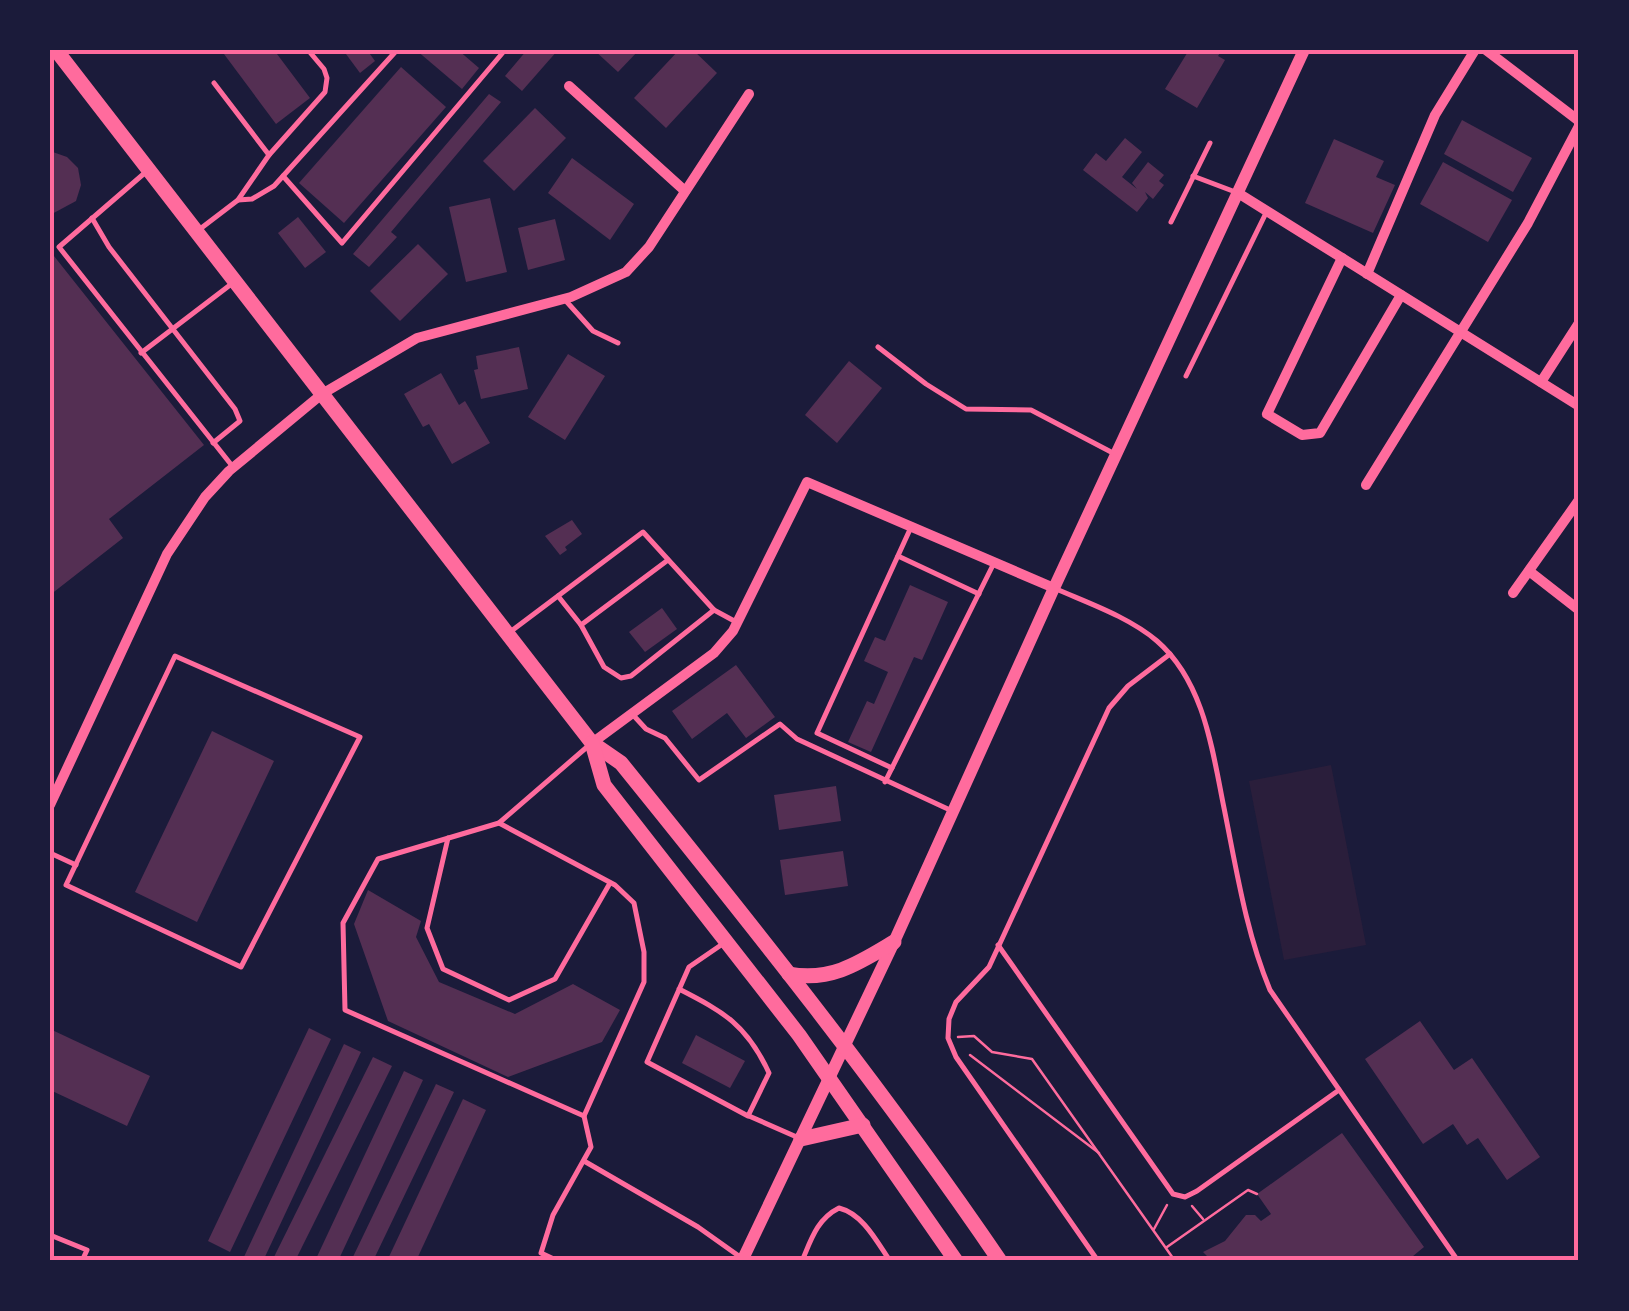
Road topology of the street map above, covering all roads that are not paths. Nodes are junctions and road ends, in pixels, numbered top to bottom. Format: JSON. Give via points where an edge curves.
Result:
{"nodes":[{"id":1,"x":56,"y":50,"type":"edge"},
{"id":2,"x":308,"y":50,"type":"edge"},
{"id":3,"x":397,"y":50,"type":"edge"},
{"id":4,"x":505,"y":50,"type":"edge"},
{"id":5,"x":1304,"y":50,"type":"edge"},
{"id":6,"x":1475,"y":50,"type":"edge"},
{"id":7,"x":1486,"y":50,"type":"edge"},
{"id":8,"x":214,"y":82,"type":"dead end"},
{"id":9,"x":569,"y":86,"type":"dead end"},
{"id":10,"x":749,"y":94,"type":"dead end"},
{"id":11,"x":1579,"y":123,"type":"edge"},
{"id":12,"x":1210,"y":143,"type":"dead end"},
{"id":13,"x":269,"y":155,"type":"junction"},
{"id":14,"x":149,"y":169,"type":"junction"},
{"id":15,"x":282,"y":176,"type":"junction"},
{"id":16,"x":1193,"y":176,"type":"junction"},
{"id":17,"x":685,"y":191,"type":"junction"},
{"id":18,"x":1238,"y":193,"type":"junction"},
{"id":19,"x":238,"y":200,"type":"junction"},
{"id":20,"x":1268,"y":211,"type":"junction"},
{"id":21,"x":92,"y":218,"type":"junction"},
{"id":22,"x":1170,"y":222,"type":"dead end"},
{"id":23,"x":198,"y":230,"type":"junction"},
{"id":24,"x":1342,"y":258,"type":"junction"},
{"id":25,"x":1367,"y":274,"type":"junction"},
{"id":26,"x":236,"y":280,"type":"junction"},
{"id":27,"x":1401,"y":295,"type":"junction"},
{"id":28,"x":564,"y":298,"type":"junction"},
{"id":29,"x":1579,"y":323,"type":"edge"},
{"id":30,"x":174,"y":331,"type":"junction"},
{"id":31,"x":1462,"y":332,"type":"junction"},
{"id":32,"x":618,"y":343,"type":"dead end"},
{"id":33,"x":878,"y":347,"type":"dead end"},
{"id":34,"x":141,"y":353,"type":"junction"},
{"id":35,"x":1186,"y":376,"type":"dead end"},
{"id":36,"x":1541,"y":382,"type":"junction"},
{"id":37,"x":322,"y":394,"type":"junction"},
{"id":38,"x":1579,"y":406,"type":"edge"},
{"id":39,"x":213,"y":442,"type":"junction"},
{"id":40,"x":1115,"y":455,"type":"junction"},
{"id":41,"x":232,"y":467,"type":"junction"},
{"id":42,"x":1366,"y":485,"type":"dead end"},
{"id":43,"x":1579,"y":500,"type":"edge"},
{"id":44,"x":912,"y":526,"type":"junction"},
{"id":45,"x":898,"y":556,"type":"junction"},
{"id":46,"x":668,"y":560,"type":"junction"},
{"id":47,"x":995,"y":561,"type":"junction"},
{"id":48,"x":1528,"y":571,"type":"junction"},
{"id":49,"x":1054,"y":588,"type":"junction"},
{"id":50,"x":1513,"y":593,"type":"dead end"},
{"id":51,"x":979,"y":594,"type":"junction"},
{"id":52,"x":558,"y":596,"type":"junction"},
{"id":53,"x":714,"y":610,"type":"junction"},
{"id":54,"x":1579,"y":610,"type":"edge"},
{"id":55,"x":738,"y":623,"type":"junction"},
{"id":56,"x":581,"y":625,"type":"junction"},
{"id":57,"x":508,"y":633,"type":"junction"},
{"id":58,"x":1170,"y":654,"type":"junction"},
{"id":59,"x":632,"y":714,"type":"junction"},
{"id":60,"x":592,"y":743,"type":"junction"},
{"id":61,"x":892,"y":768,"type":"junction"},
{"id":62,"x":886,"y":782,"type":"junction"},
{"id":63,"x":51,"y":800,"type":"edge"},
{"id":64,"x":953,"y":812,"type":"junction"},
{"id":65,"x":499,"y":823,"type":"junction"},
{"id":66,"x":448,"y":838,"type":"junction"},
{"id":67,"x":50,"y":853,"type":"edge"},
{"id":68,"x":76,"y":865,"type":"junction"},
{"id":69,"x":610,"y":882,"type":"junction"},
{"id":70,"x":726,"y":942,"type":"junction"},
{"id":71,"x":894,"y":942,"type":"junction"},
{"id":72,"x":998,"y":946,"type":"junction"},
{"id":73,"x":789,"y":974,"type":"junction"},
{"id":74,"x":679,"y":989,"type":"junction"},
{"id":75,"x":845,"y":1048,"type":"junction"},
{"id":76,"x":830,"y":1078,"type":"junction"},
{"id":77,"x":1339,"y":1090,"type":"junction"},
{"id":78,"x":584,"y":1116,"type":"junction"},
{"id":79,"x":748,"y":1116,"type":"junction"},
{"id":80,"x":863,"y":1125,"type":"junction"},
{"id":81,"x":802,"y":1139,"type":"junction"},
{"id":82,"x":584,"y":1161,"type":"junction"},
{"id":83,"x":50,"y":1235,"type":"edge"},
{"id":84,"x":541,"y":1253,"type":"junction"},
{"id":85,"x":743,"y":1260,"type":"edge"},
{"id":86,"x":82,"y":1261,"type":"edge"},
{"id":87,"x":537,"y":1261,"type":"edge"},
{"id":88,"x":558,"y":1261,"type":"edge"},
{"id":89,"x":802,"y":1261,"type":"edge"},
{"id":90,"x":890,"y":1261,"type":"edge"},
{"id":91,"x":956,"y":1261,"type":"edge"},
{"id":92,"x":1000,"y":1261,"type":"edge"},
{"id":93,"x":1098,"y":1261,"type":"edge"},
{"id":94,"x":1458,"y":1261,"type":"edge"}],
"edges":[{"from":1,"to":14,"type":"main road"},
{"from":2,"to":13,"type":"lane","via":[[328,78],[325,92]]},
{"from":3,"to":15,"type":"lane"},
{"from":4,"to":15,"type":"lane","via":[[342,243]]},
{"from":5,"to":18,"type":"street"},
{"from":6,"to":25,"type":"street","via":[[1435,114]]},
{"from":7,"to":11,"type":"street"},
{"from":8,"to":13,"type":"lane"},
{"from":9,"to":17,"type":"street"},
{"from":10,"to":17,"type":"street"},
{"from":11,"to":31,"type":"street"},
{"from":12,"to":16,"type":"lane"},
{"from":13,"to":19,"type":"lane"},
{"from":14,"to":21,"type":"lane"},
{"from":14,"to":23,"type":"main road"},
{"from":15,"to":19,"type":"lane","via":[[252,199]]},
{"from":16,"to":18,"type":"lane"},
{"from":16,"to":22,"type":"lane"},
{"from":17,"to":28,"type":"street","via":[[626,272]]},
{"from":18,"to":20,"type":"street"},
{"from":18,"to":40,"type":"street"},
{"from":19,"to":23,"type":"lane"},
{"from":20,"to":24,"type":"street"},
{"from":20,"to":35,"type":"lane"},
{"from":21,"to":30,"type":"lane"},
{"from":21,"to":34,"type":"lane","via":[[59,246]]},
{"from":23,"to":26,"type":"main road"},
{"from":24,"to":25,"type":"street"},
{"from":24,"to":27,"type":"street","via":[[1267,414],[1302,435],[1320,433]]},
{"from":25,"to":27,"type":"street"},
{"from":26,"to":30,"type":"lane"},
{"from":26,"to":37,"type":"main road"},
{"from":27,"to":31,"type":"street"},
{"from":28,"to":32,"type":"lane","via":[[593,331]]},
{"from":28,"to":37,"type":"street","via":[[417,338]]},
{"from":29,"to":36,"type":"street"},
{"from":30,"to":34,"type":"lane"},
{"from":30,"to":39,"type":"lane","via":[[240,421]]},
{"from":31,"to":36,"type":"street"},
{"from":31,"to":42,"type":"street"},
{"from":33,"to":40,"type":"lane","via":[[966,409],[1031,410]]},
{"from":34,"to":39,"type":"lane"},
{"from":36,"to":38,"type":"street"},
{"from":37,"to":41,"type":"street"},
{"from":37,"to":57,"type":"main road"},
{"from":39,"to":41,"type":"lane"},
{"from":40,"to":49,"type":"street"},
{"from":41,"to":63,"type":"street","via":[[167,554]]},
{"from":43,"to":48,"type":"street"},
{"from":44,"to":45,"type":"lane"},
{"from":44,"to":47,"type":"street"},
{"from":44,"to":55,"type":"street","via":[[807,482]]},
{"from":45,"to":51,"type":"lane"},
{"from":45,"to":61,"type":"lane","via":[[817,734]]},
{"from":46,"to":52,"type":"lane","via":[[643,532]]},
{"from":46,"to":53,"type":"lane"},
{"from":46,"to":56,"type":"lane"},
{"from":47,"to":49,"type":"street"},
{"from":47,"to":51,"type":"lane"},
{"from":48,"to":50,"type":"street"},
{"from":48,"to":54,"type":"street"},
{"from":49,"to":58,"type":"lane","via":[[1136,626]]},
{"from":49,"to":64,"type":"street"},
{"from":51,"to":61,"type":"lane"},
{"from":52,"to":56,"type":"lane"},
{"from":52,"to":57,"type":"lane"},
{"from":53,"to":55,"type":"lane"},
{"from":53,"to":56,"type":"lane","via":[[621,678],[604,668]]},
{"from":55,"to":59,"type":"street","via":[[714,653]]},
{"from":57,"to":60,"type":"main road"},
{"from":58,"to":72,"type":"lane","via":[[1109,708]]},
{"from":58,"to":77,"type":"lane","via":[[1206,722],[1258,962]]},
{"from":59,"to":60,"type":"street"},
{"from":59,"to":62,"type":"lane","via":[[665,738],[699,780],[780,724]]},
{"from":60,"to":65,"type":"lane"},
{"from":60,"to":70,"type":"main road","via":[[604,785]]},
{"from":60,"to":73,"type":"main road","via":[[620,763]]},
{"from":61,"to":62,"type":"lane"},
{"from":62,"to":64,"type":"lane"},
{"from":64,"to":71,"type":"street"},
{"from":65,"to":66,"type":"lane"},
{"from":65,"to":69,"type":"lane"},
{"from":66,"to":69,"type":"lane","via":[[427,928],[443,969],[509,1000],[555,980]]},
{"from":66,"to":78,"type":"lane","via":[[378,859],[343,923],[345,1010]]},
{"from":67,"to":68,"type":"lane"},
{"from":68,"to":68,"type":"lane","via":[[66,885],[241,966],[360,736],[175,656]]},
{"from":69,"to":78,"type":"lane","via":[[634,903],[644,982]]},
{"from":70,"to":74,"type":"lane","via":[[689,967]]},
{"from":70,"to":76,"type":"main road"},
{"from":71,"to":73,"type":"main road","via":[[842,973]]},
{"from":71,"to":75,"type":"street"},
{"from":72,"to":77,"type":"lane","via":[[1173,1194],[1185,1197]]},
{"from":72,"to":93,"type":"lane","via":[[956,1002],[948,1038]]},
{"from":73,"to":75,"type":"main road"},
{"from":74,"to":79,"type":"lane","via":[[737,1023],[758,1047],[769,1072]]},
{"from":74,"to":79,"type":"lane","via":[[647,1062]]},
{"from":75,"to":76,"type":"street"},
{"from":75,"to":92,"type":"main road"},
{"from":76,"to":80,"type":"main road"},
{"from":76,"to":81,"type":"street"},
{"from":77,"to":94,"type":"lane"},
{"from":78,"to":82,"type":"lane","via":[[591,1147]]},
{"from":79,"to":81,"type":"lane"},
{"from":80,"to":81,"type":"main road"},
{"from":80,"to":91,"type":"main road"},
{"from":81,"to":85,"type":"street"},
{"from":82,"to":84,"type":"lane","via":[[553,1215]]},
{"from":82,"to":85,"type":"lane"},
{"from":83,"to":86,"type":"lane","via":[[86,1250]]},
{"from":84,"to":87,"type":"lane"},
{"from":84,"to":88,"type":"lane"},
{"from":89,"to":90,"type":"lane","via":[[816,1227],[839,1208],[862,1222]]}]}
